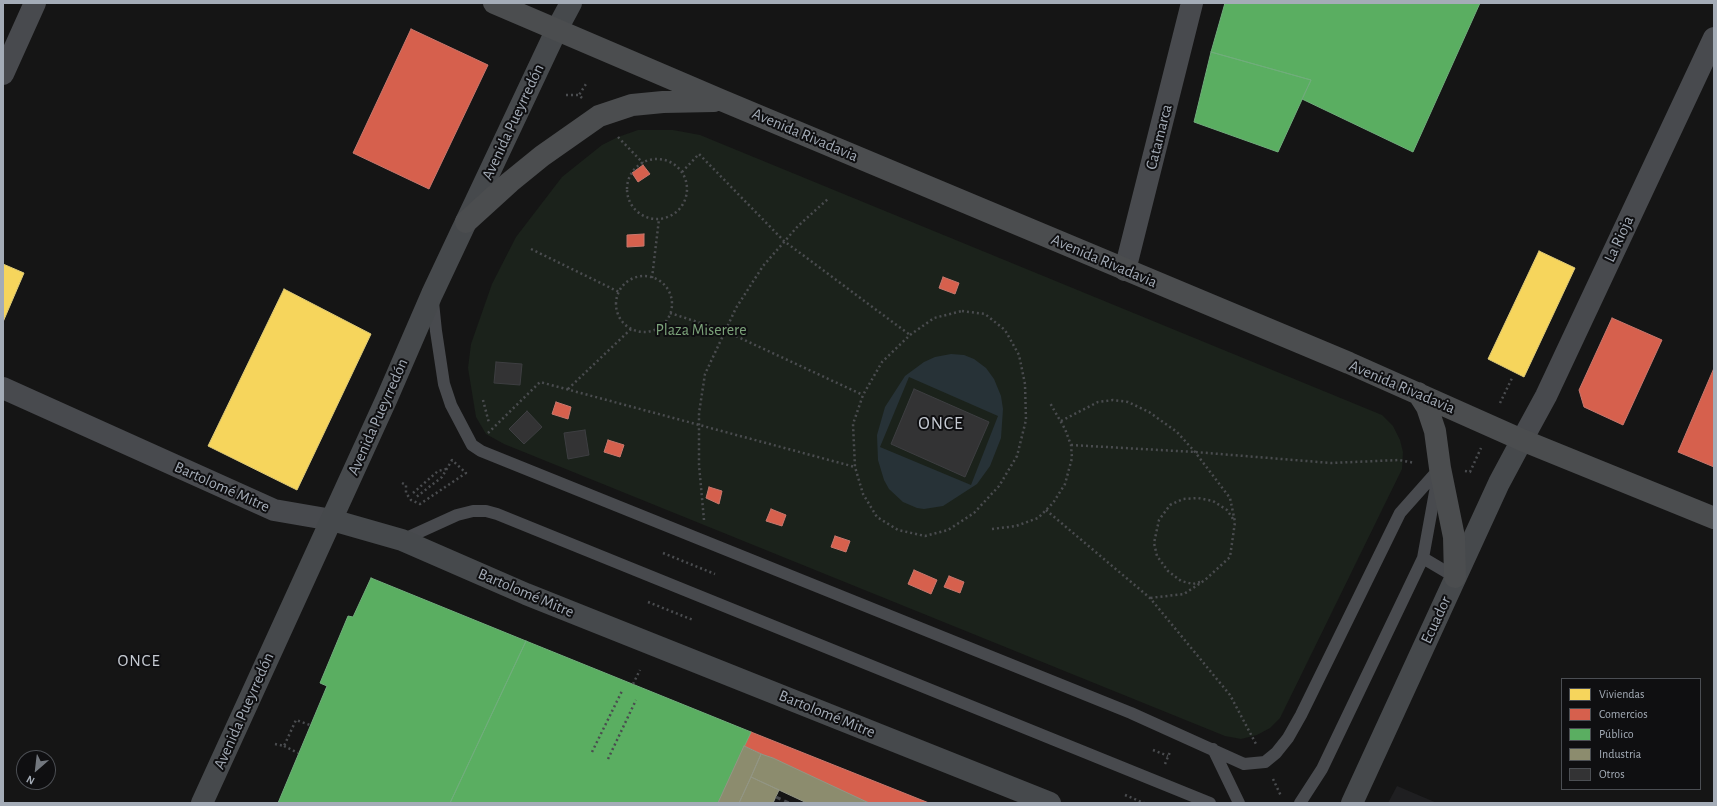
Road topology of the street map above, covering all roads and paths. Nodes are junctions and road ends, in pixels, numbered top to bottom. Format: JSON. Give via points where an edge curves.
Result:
{"nodes":[{"id":1,"x":35,"y":3,"type":"edge"},
{"id":2,"x":494,"y":3,"type":"edge"},
{"id":3,"x":571,"y":3,"type":"edge"},
{"id":4,"x":1192,"y":3,"type":"edge"},
{"id":5,"x":556,"y":31,"type":"junction"},
{"id":6,"x":1714,"y":38,"type":"edge"},
{"id":7,"x":3,"y":74,"type":"edge"},
{"id":8,"x":586,"y":84,"type":"dead end"},
{"id":9,"x":566,"y":95,"type":"dead end"},
{"id":10,"x":579,"y":95,"type":"junction"},
{"id":11,"x":584,"y":99,"type":"dead end"},
{"id":12,"x":721,"y":100,"type":"junction"},
{"id":13,"x":618,"y":137,"type":"dead end"},
{"id":14,"x":643,"y":162,"type":"junction"},
{"id":15,"x":682,"y":172,"type":"junction"},
{"id":16,"x":829,"y":198,"type":"dead end"},
{"id":17,"x":659,"y":220,"type":"junction"},
{"id":18,"x":466,"y":222,"type":"junction"},
{"id":19,"x":784,"y":241,"type":"junction"},
{"id":20,"x":531,"y":250,"type":"dead end"},
{"id":21,"x":1125,"y":270,"type":"junction"},
{"id":22,"x":652,"y":278,"type":"junction"},
{"id":23,"x":619,"y":292,"type":"junction"},
{"id":24,"x":432,"y":294,"type":"junction"},
{"id":25,"x":670,"y":313,"type":"junction"},
{"id":26,"x":631,"y":329,"type":"junction"},
{"id":27,"x":725,"y":331,"type":"junction"},
{"id":28,"x":910,"y":335,"type":"junction"},
{"id":29,"x":1513,"y":376,"type":"dead end"},
{"id":30,"x":3,"y":388,"type":"edge"},
{"id":31,"x":568,"y":389,"type":"junction"},
{"id":32,"x":1418,"y":393,"type":"junction"},
{"id":33,"x":863,"y":395,"type":"junction"},
{"id":34,"x":483,"y":400,"type":"dead end"},
{"id":35,"x":1050,"y":403,"type":"dead end"},
{"id":36,"x":1061,"y":421,"type":"junction"},
{"id":37,"x":488,"y":423,"type":"dead end"},
{"id":38,"x":699,"y":425,"type":"junction"},
{"id":39,"x":1490,"y":425,"type":"junction"},
{"id":40,"x":486,"y":434,"type":"dead end"},
{"id":41,"x":1522,"y":440,"type":"junction"},
{"id":42,"x":1071,"y":445,"type":"junction"},
{"id":43,"x":1195,"y":452,"type":"junction"},
{"id":44,"x":855,"y":467,"type":"junction"},
{"id":45,"x":1440,"y":468,"type":"junction"},
{"id":46,"x":446,"y":469,"type":"junction"},
{"id":47,"x":402,"y":483,"type":"dead end"},
{"id":48,"x":413,"y":493,"type":"dead end"},
{"id":49,"x":415,"y":498,"type":"dead end"},
{"id":50,"x":1046,"y":510,"type":"junction"},
{"id":51,"x":1714,"y":518,"type":"edge"},
{"id":52,"x":332,"y":520,"type":"junction"},
{"id":53,"x":704,"y":522,"type":"dead end"},
{"id":54,"x":1235,"y":522,"type":"junction"},
{"id":55,"x":992,"y":528,"type":"dead end"},
{"id":56,"x":402,"y":540,"type":"junction"},
{"id":57,"x":663,"y":553,"type":"dead end"},
{"id":58,"x":1423,"y":558,"type":"junction"},
{"id":59,"x":715,"y":574,"type":"dead end"},
{"id":60,"x":1455,"y":577,"type":"junction"},
{"id":61,"x":1205,"y":580,"type":"junction"},
{"id":62,"x":1150,"y":598,"type":"junction"},
{"id":63,"x":648,"y":602,"type":"dead end"},
{"id":64,"x":693,"y":620,"type":"dead end"},
{"id":65,"x":640,"y":670,"type":"dead end"},
{"id":66,"x":633,"y":684,"type":"dead end"},
{"id":67,"x":622,"y":691,"type":"dead end"},
{"id":68,"x":636,"y":700,"type":"dead end"},
{"id":69,"x":310,"y":725,"type":"dead end"},
{"id":70,"x":1178,"y":733,"type":"junction"},
{"id":71,"x":275,"y":744,"type":"dead end"},
{"id":72,"x":284,"y":746,"type":"junction"},
{"id":73,"x":1213,"y":749,"type":"junction"},
{"id":74,"x":1153,"y":750,"type":"dead end"},
{"id":75,"x":592,"y":752,"type":"dead end"},
{"id":76,"x":298,"y":753,"type":"dead end"},
{"id":77,"x":1168,"y":756,"type":"junction"},
{"id":78,"x":608,"y":759,"type":"dead end"},
{"id":79,"x":1265,"y":762,"type":"junction"},
{"id":80,"x":1159,"y":782,"type":"junction"},
{"id":81,"x":1125,"y":795,"type":"dead end"},
{"id":82,"x":202,"y":803,"type":"edge"},
{"id":83,"x":1050,"y":803,"type":"edge"},
{"id":84,"x":1144,"y":803,"type":"edge"},
{"id":85,"x":1210,"y":803,"type":"edge"},
{"id":86,"x":1239,"y":803,"type":"edge"},
{"id":87,"x":1284,"y":803,"type":"edge"},
{"id":88,"x":1300,"y":803,"type":"edge"},
{"id":89,"x":1352,"y":803,"type":"edge"}],
"edges":[{"from":1,"to":7,"type":"street"},
{"from":2,"to":5,"type":"main road","name":"Avenida Rivadavia"},
{"from":3,"to":5,"type":"main road","name":"Avenida Pueyrredón"},
{"from":4,"to":21,"type":"street","name":"Catamarca"},
{"from":5,"to":12,"type":"main road","name":"Avenida Rivadavia"},
{"from":5,"to":18,"type":"main road","name":"Avenida Pueyrredón"},
{"from":6,"to":41,"type":"street","name":"La Rioja","via":[[1546,396]]},
{"from":8,"to":10,"type":"path"},
{"from":9,"to":10,"type":"path"},
{"from":10,"to":11,"type":"path"},
{"from":12,"to":18,"type":"main road","via":[[632,105],[599,116],[542,156]]},
{"from":12,"to":21,"type":"main road","name":"Avenida Rivadavia"},
{"from":13,"to":14,"type":"path"},
{"from":14,"to":15,"type":"path","via":[[666,160],[675,164]]},
{"from":14,"to":17,"type":"path","via":[[631,174],[627,183],[627,193],[636,211],[643,216]]},
{"from":15,"to":17,"type":"path","via":[[687,180],[686,201],[673,216]]},
{"from":15,"to":19,"type":"path","via":[[699,154]]},
{"from":16,"to":19,"type":"path"},
{"from":17,"to":22,"type":"path"},
{"from":18,"to":24,"type":"main road","name":"Avenida Pueyrredón"},
{"from":19,"to":27,"type":"path","via":[[763,266],[736,308]]},
{"from":19,"to":28,"type":"path"},
{"from":20,"to":23,"type":"path"},
{"from":21,"to":32,"type":"main road","name":"Avenida Rivadavia"},
{"from":22,"to":23,"type":"path","via":[[636,277],[628,281]]},
{"from":22,"to":25,"type":"path","via":[[668,291],[671,299]]},
{"from":23,"to":26,"type":"path","via":[[616,306],[618,315]]},
{"from":24,"to":52,"type":"main road","name":"Avenida Pueyrredón"},
{"from":24,"to":70,"type":"lane","via":[[444,384],[472,446],[488,455]]},
{"from":25,"to":26,"type":"path","via":[[664,324],[657,329],[648,332]]},
{"from":25,"to":27,"type":"path"},
{"from":26,"to":31,"type":"path"},
{"from":27,"to":33,"type":"path"},
{"from":27,"to":38,"type":"path","via":[[705,374]]},
{"from":28,"to":33,"type":"path","via":[[882,362]]},
{"from":28,"to":44,"type":"path","via":[[934,318],[962,311],[985,314],[1005,330],[1019,355],[1025,384],[1026,420],[1017,456],[999,486],[974,513],[948,530],[925,536],[898,530],[877,517],[863,494]]},
{"from":29,"to":39,"type":"path"},
{"from":30,"to":52,"type":"street","name":"Bartolomé Mitre","via":[[274,510]]},
{"from":31,"to":38,"type":"path"},
{"from":31,"to":40,"type":"path","via":[[540,382]]},
{"from":32,"to":39,"type":"main road","name":"Avenida Rivadavia"},
{"from":32,"to":45,"type":"main road","via":[[1431,416]]},
{"from":33,"to":44,"type":"path","via":[[854,424]]},
{"from":34,"to":37,"type":"path"},
{"from":35,"to":36,"type":"path"},
{"from":36,"to":42,"type":"path"},
{"from":36,"to":43,"type":"path","via":[[1098,402],[1128,402],[1149,412],[1177,432]]},
{"from":38,"to":44,"type":"path"},
{"from":38,"to":53,"type":"path","via":[[699,465]]},
{"from":39,"to":41,"type":"main road","name":"Avenida Rivadavia"},
{"from":39,"to":45,"type":"path","via":[[1470,472]]},
{"from":41,"to":51,"type":"main road","name":"Avenida Rivadavia"},
{"from":41,"to":60,"type":"main road","name":"Ecuador"},
{"from":42,"to":43,"type":"path"},
{"from":42,"to":50,"type":"path","via":[[1072,458],[1064,484]]},
{"from":43,"to":45,"type":"path","via":[[1331,463],[1399,460]]},
{"from":43,"to":54,"type":"path","via":[[1230,498]]},
{"from":45,"to":58,"type":"lane"},
{"from":45,"to":60,"type":"main road","via":[[1454,537]]},
{"from":45,"to":79,"type":"lane","via":[[1400,513],[1301,715],[1288,738]]},
{"from":46,"to":47,"type":"path","via":[[452,460],[466,473],[420,504],[411,500],[406,494],[406,485]]},
{"from":46,"to":48,"type":"path","via":[[438,471]]},
{"from":46,"to":49,"type":"path","via":[[442,477]]},
{"from":50,"to":55,"type":"path","via":[[1038,518],[1016,526]]},
{"from":50,"to":62,"type":"path"},
{"from":52,"to":56,"type":"main road","name":"Bartolomé Mitre"},
{"from":52,"to":82,"type":"main road","name":"Avenida Pueyrredón"},
{"from":54,"to":61,"type":"path","via":[[1230,557]]},
{"from":54,"to":61,"type":"path","via":[[1227,510],[1213,501],[1198,498],[1183,499],[1170,505],[1159,520],[1154,543],[1156,556],[1181,580],[1193,584]]},
{"from":56,"to":80,"type":"lane","via":[[457,515],[473,511],[497,514]]},
{"from":56,"to":83,"type":"main road","name":"Bartolomé Mitre","via":[[541,600]]},
{"from":57,"to":59,"type":"path"},
{"from":58,"to":60,"type":"lane"},
{"from":58,"to":88,"type":"lane","via":[[1322,769]]},
{"from":60,"to":89,"type":"main road","name":"Ecuador"},
{"from":61,"to":62,"type":"path","via":[[1184,594]]},
{"from":62,"to":79,"type":"path","via":[[1230,695]]},
{"from":63,"to":64,"type":"path"},
{"from":65,"to":66,"type":"path"},
{"from":67,"to":75,"type":"path"},
{"from":68,"to":78,"type":"path"},
{"from":69,"to":72,"type":"path","via":[[296,720]]},
{"from":70,"to":73,"type":"lane"},
{"from":70,"to":77,"type":"path"},
{"from":71,"to":72,"type":"path"},
{"from":72,"to":76,"type":"path"},
{"from":73,"to":79,"type":"lane","via":[[1244,764]]},
{"from":73,"to":86,"type":"lane"},
{"from":74,"to":77,"type":"path"},
{"from":77,"to":80,"type":"path"},
{"from":79,"to":87,"type":"path"},
{"from":80,"to":85,"type":"lane"},
{"from":81,"to":84,"type":"path"}]}
